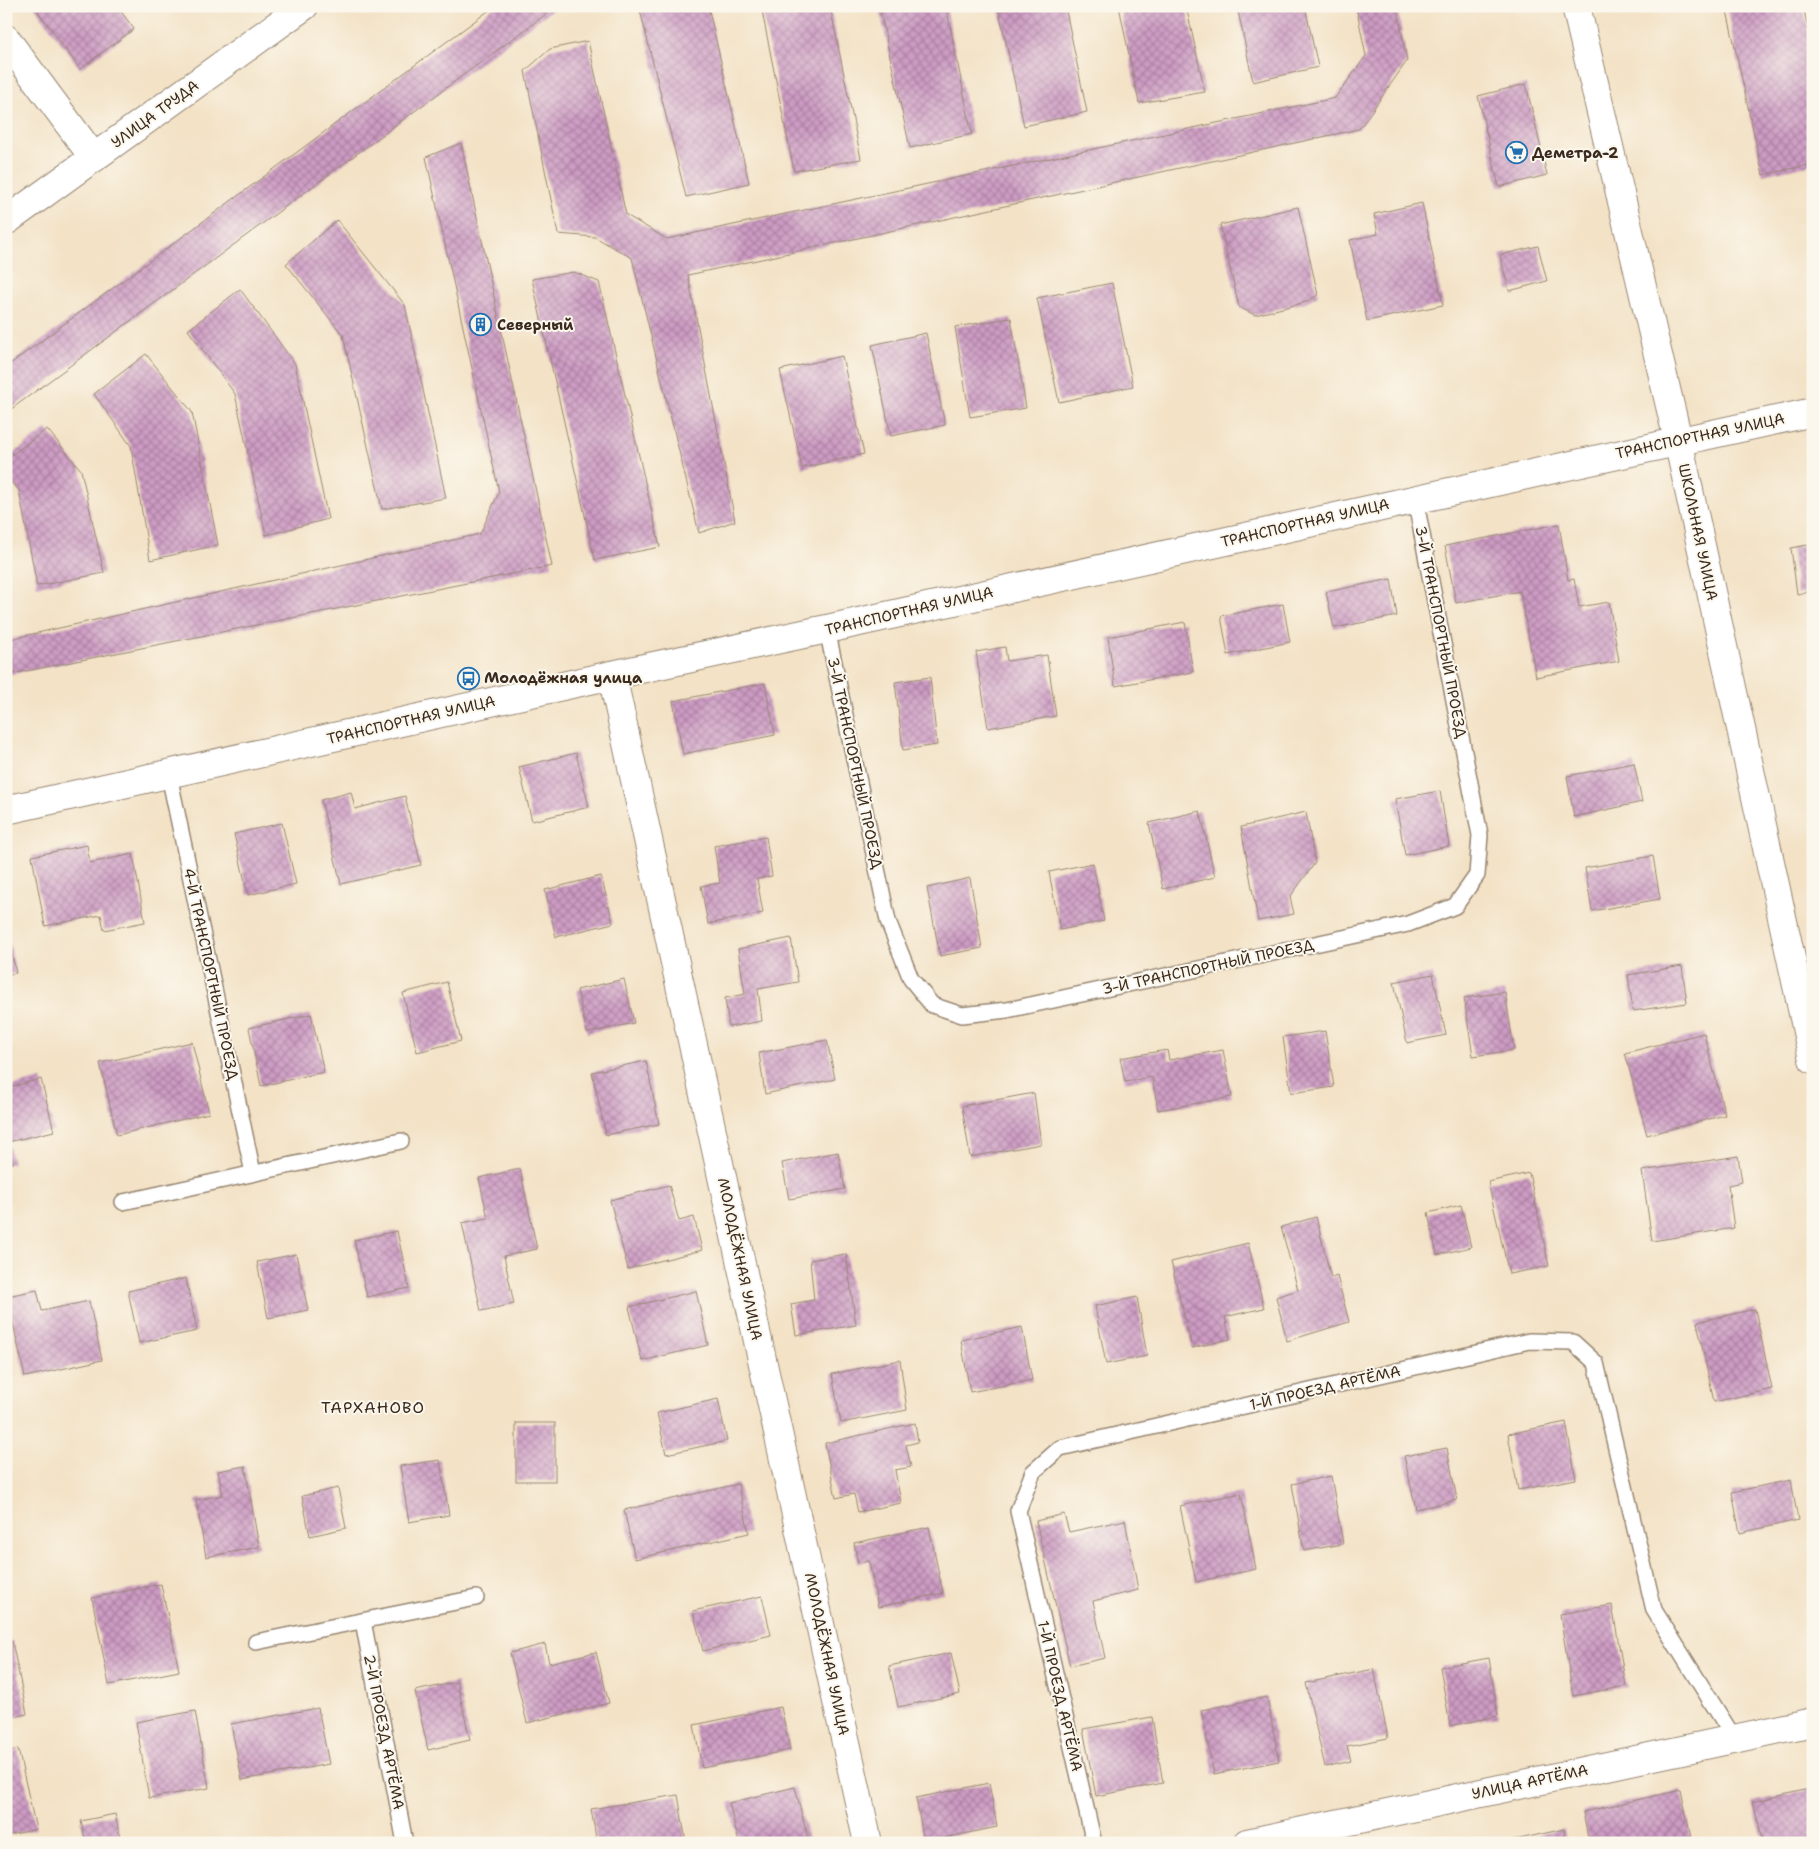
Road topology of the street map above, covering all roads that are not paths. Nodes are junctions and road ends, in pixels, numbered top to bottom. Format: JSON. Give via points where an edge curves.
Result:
{"nodes":[{"id":1,"x":304,"y":6,"type":"edge"},
{"id":2,"x":1576,"y":6,"type":"edge"},
{"id":3,"x":6,"y":39,"type":"edge"},
{"id":4,"x":94,"y":158,"type":"junction"},
{"id":5,"x":6,"y":221,"type":"edge"},
{"id":6,"x":1813,"y":412,"type":"edge"},
{"id":7,"x":1678,"y":440,"type":"junction"},
{"id":8,"x":1415,"y":498,"type":"junction"},
{"id":9,"x":827,"y":629,"type":"junction"},
{"id":10,"x":612,"y":675,"type":"junction"},
{"id":11,"x":168,"y":775,"type":"junction"},
{"id":12,"x":6,"y":810,"type":"edge"},
{"id":13,"x":1813,"y":1059,"type":"edge"},
{"id":14,"x":401,"y":1141,"type":"dead end"},
{"id":15,"x":253,"y":1173,"type":"junction"},
{"id":16,"x":123,"y":1202,"type":"dead end"},
{"id":17,"x":476,"y":1598,"type":"dead end"},
{"id":18,"x":363,"y":1621,"type":"junction"},
{"id":19,"x":256,"y":1642,"type":"dead end"},
{"id":20,"x":1813,"y":1722,"type":"edge"},
{"id":21,"x":1734,"y":1738,"type":"junction"},
{"id":22,"x":405,"y":1843,"type":"edge"},
{"id":23,"x":868,"y":1843,"type":"edge"},
{"id":24,"x":1094,"y":1843,"type":"edge"},
{"id":25,"x":1247,"y":1843,"type":"edge"}],
"edges":[{"from":1,"to":4,"type":"street","name":"УЛИЦА ТРУДА"},
{"from":2,"to":7,"type":"street","name":"ШКОЛЬНАЯ УЛИЦА"},
{"from":3,"to":4,"type":"street"},
{"from":4,"to":5,"type":"street","name":"УЛИЦА ТРУДА"},
{"from":6,"to":7,"type":"street","name":"ТРАНСПОРТНАЯ УЛИЦА"},
{"from":7,"to":8,"type":"street","name":"ТРАНСПОРТНАЯ УЛИЦА"},
{"from":7,"to":13,"type":"street","name":"ШКОЛЬНАЯ УЛИЦА"},
{"from":8,"to":9,"type":"street","name":"ТРАНСПОРТНАЯ УЛИЦА"},
{"from":8,"to":9,"type":"lane","name":"3-Й ТРАНСПОРТНЫЙ ПРОЕЗД","via":[[1480,835],[1477,875],[1455,906],[1408,924],[1007,1010],[962,1016],[932,1005],[910,979],[888,921]]},
{"from":9,"to":10,"type":"street","name":"ТРАНСПОРТНАЯ УЛИЦА"},
{"from":10,"to":11,"type":"street","name":"ТРАНСПОРТНАЯ УЛИЦА"},
{"from":10,"to":23,"type":"street","name":"МОЛОДЁЖНАЯ УЛИЦА"},
{"from":11,"to":12,"type":"street","name":"ТРАНСПОРТНАЯ УЛИЦА"},
{"from":11,"to":15,"type":"lane","name":"4-Й ТРАНСПОРТНЫЙ ПРОЕЗД"},
{"from":14,"to":15,"type":"lane"},
{"from":15,"to":16,"type":"lane"},
{"from":17,"to":18,"type":"lane"},
{"from":18,"to":19,"type":"lane"},
{"from":18,"to":22,"type":"lane","name":"2-Й ПРОЕЗД АРТЁМА"},
{"from":20,"to":21,"type":"street","name":"УЛИЦА АРТЁМА"},
{"from":21,"to":24,"type":"lane","name":"1-Й ПРОЕЗД АРТЁМА","via":[[1654,1610],[1596,1363],[1573,1342],[1529,1341],[1060,1448],[1033,1472],[1018,1511]]},
{"from":21,"to":25,"type":"street","name":"УЛИЦА АРТЁМА"}]}
